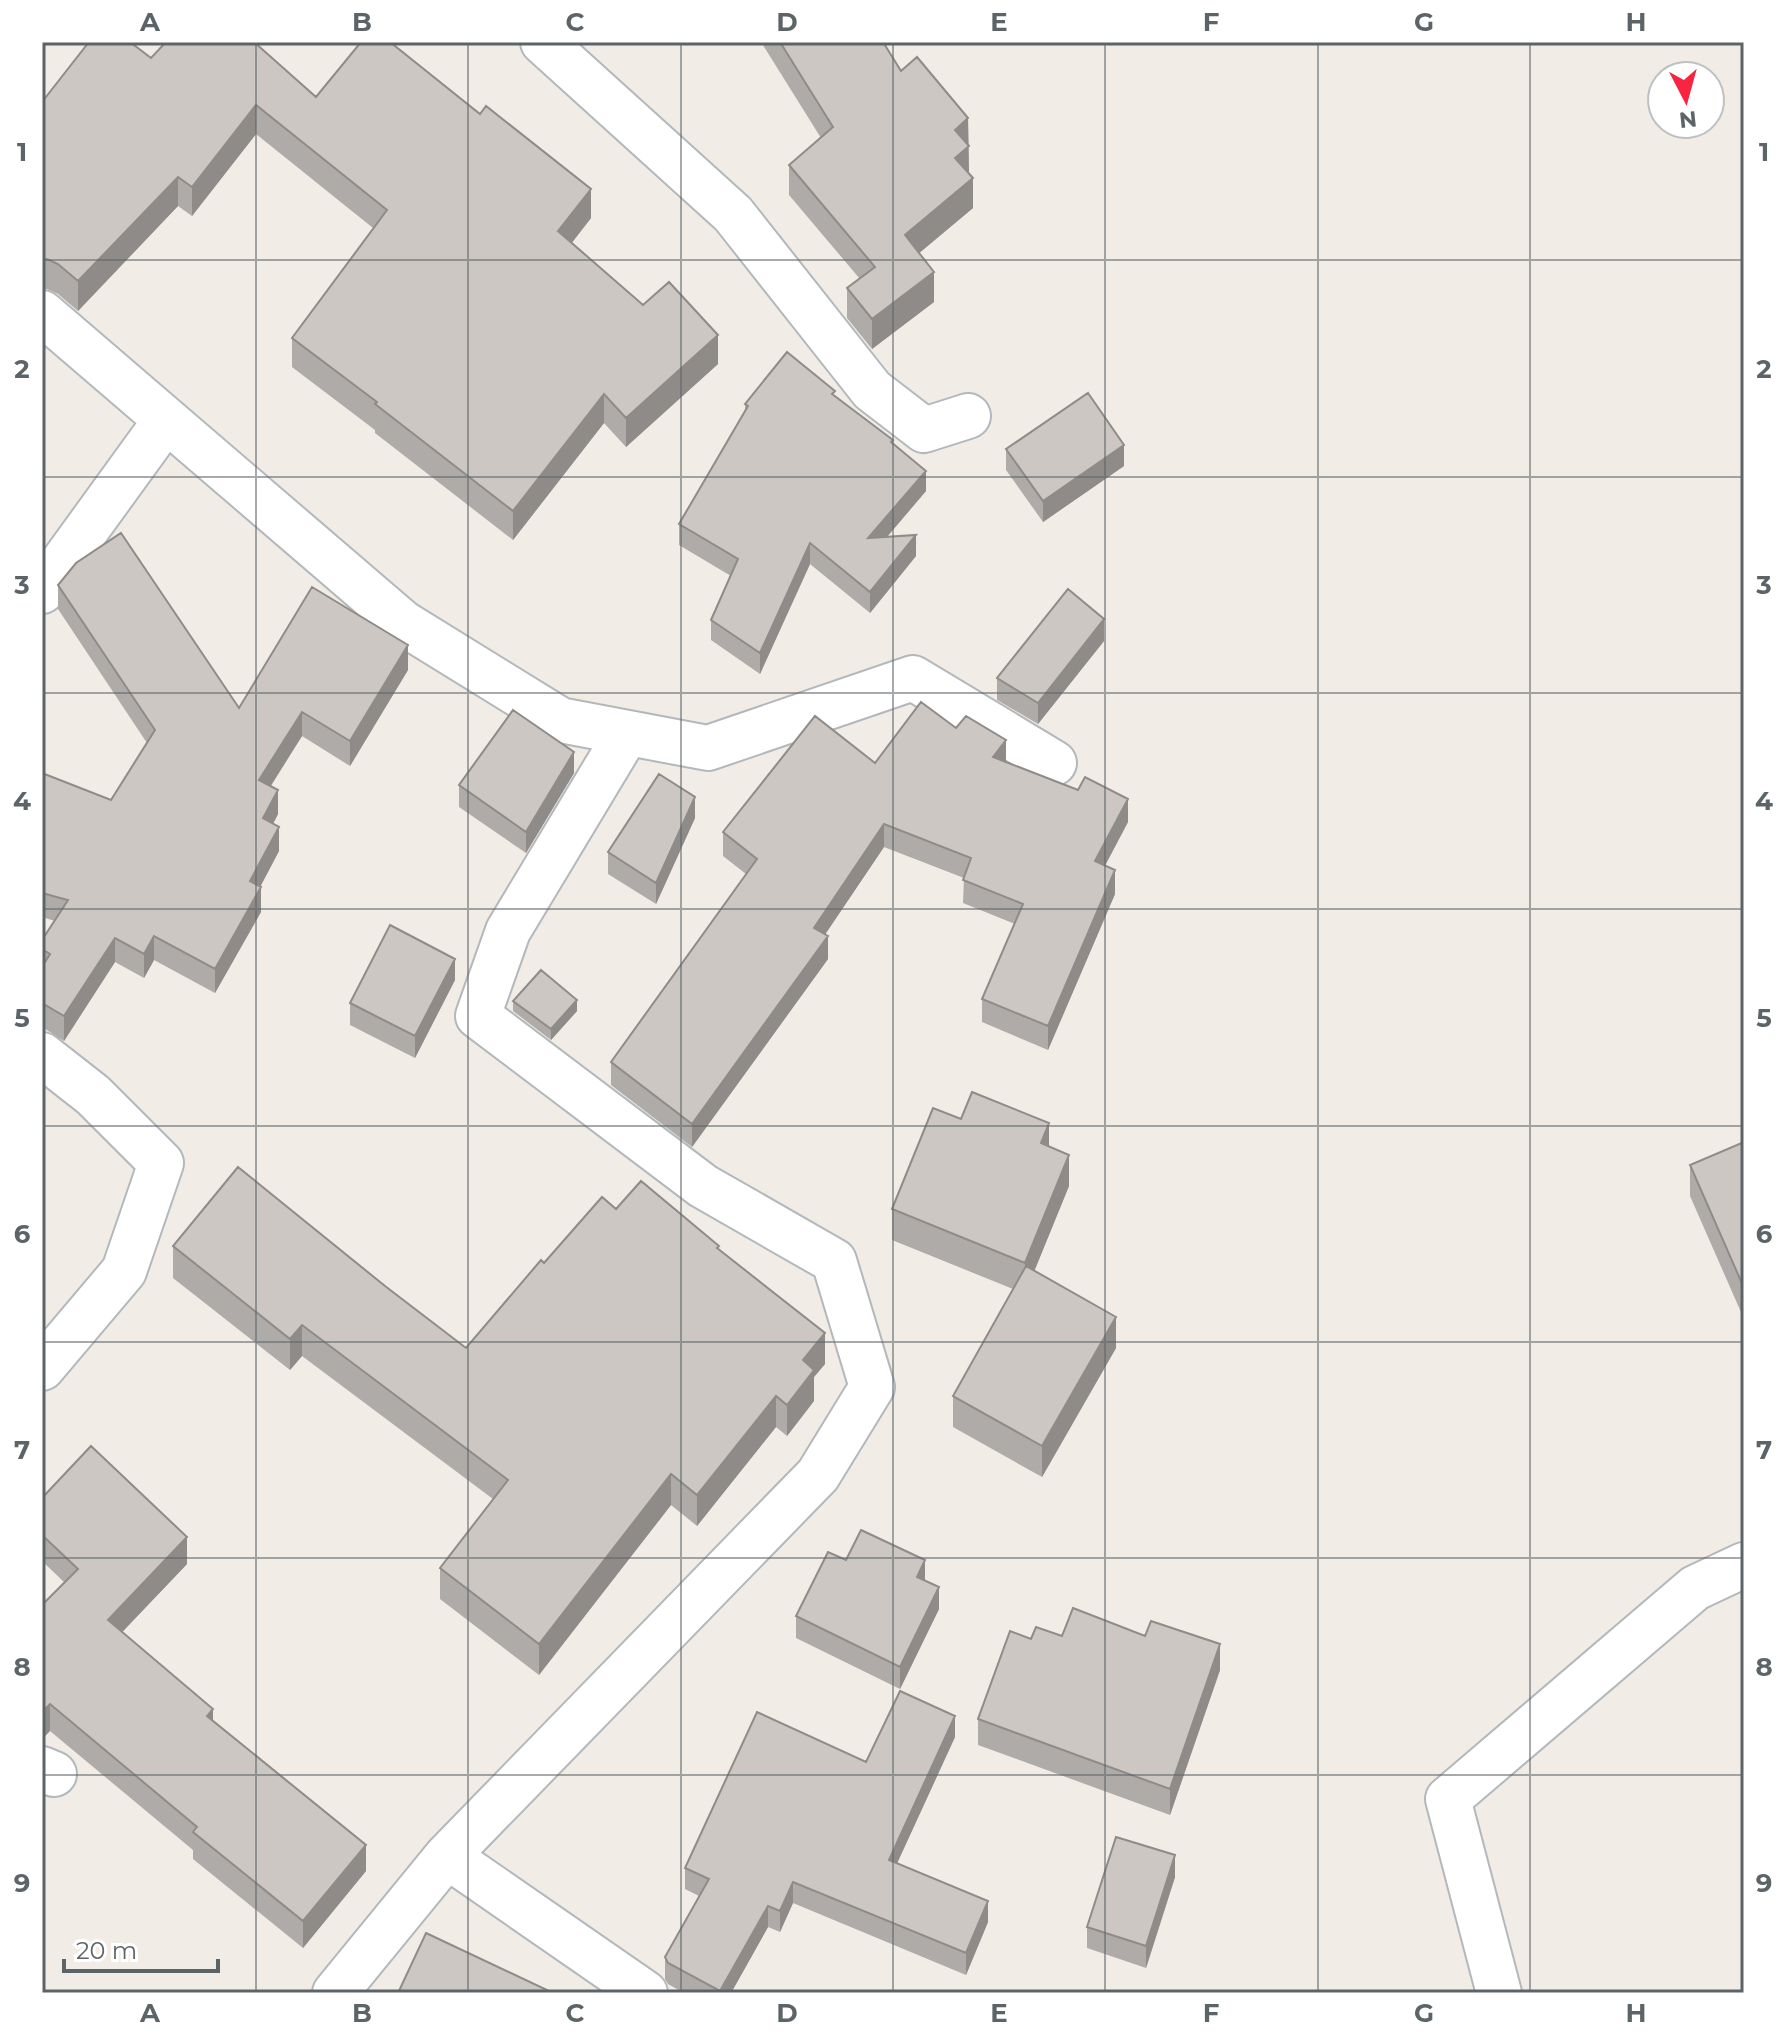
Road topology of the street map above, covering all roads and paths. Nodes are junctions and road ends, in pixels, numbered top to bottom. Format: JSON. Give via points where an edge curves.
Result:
{"nodes":[{"id":1,"x":543,"y":42,"type":"edge"},
{"id":2,"x":42,"y":313,"type":"edge"},
{"id":3,"x":968,"y":416,"type":"dead end"},
{"id":4,"x":166,"y":420,"type":"junction"},
{"id":5,"x":42,"y":591,"type":"edge"},
{"id":6,"x":627,"y":733,"type":"junction"},
{"id":7,"x":1054,"y":763,"type":"dead end"},
{"id":8,"x":42,"y":1055,"type":"edge"},
{"id":9,"x":42,"y":1368,"type":"edge"},
{"id":10,"x":1744,"y":1565,"type":"edge"},
{"id":11,"x":447,"y":1856,"type":"junction"},
{"id":12,"x":335,"y":1993,"type":"edge"},
{"id":13,"x":645,"y":1993,"type":"edge"},
{"id":14,"x":1499,"y":1993,"type":"edge"}],
"edges":[{"from":1,"to":3,"type":"street","via":[[733,214],[872,390],[924,430]]},
{"from":2,"to":4,"type":"street"},
{"from":4,"to":5,"type":"street"},
{"from":4,"to":6,"type":"street","via":[[403,623],[560,720]]},
{"from":6,"to":7,"type":"street","via":[[708,748],[913,678]]},
{"from":6,"to":11,"type":"street","via":[[508,931],[478,1016],[703,1186],[834,1261],[872,1387],[818,1475]]},
{"from":8,"to":9,"type":"street","via":[[93,1095],[161,1163],[124,1271]]},
{"from":10,"to":14,"type":"street","via":[[1695,1588],[1448,1799]]},
{"from":11,"to":12,"type":"street"},
{"from":11,"to":13,"type":"street"}]}
